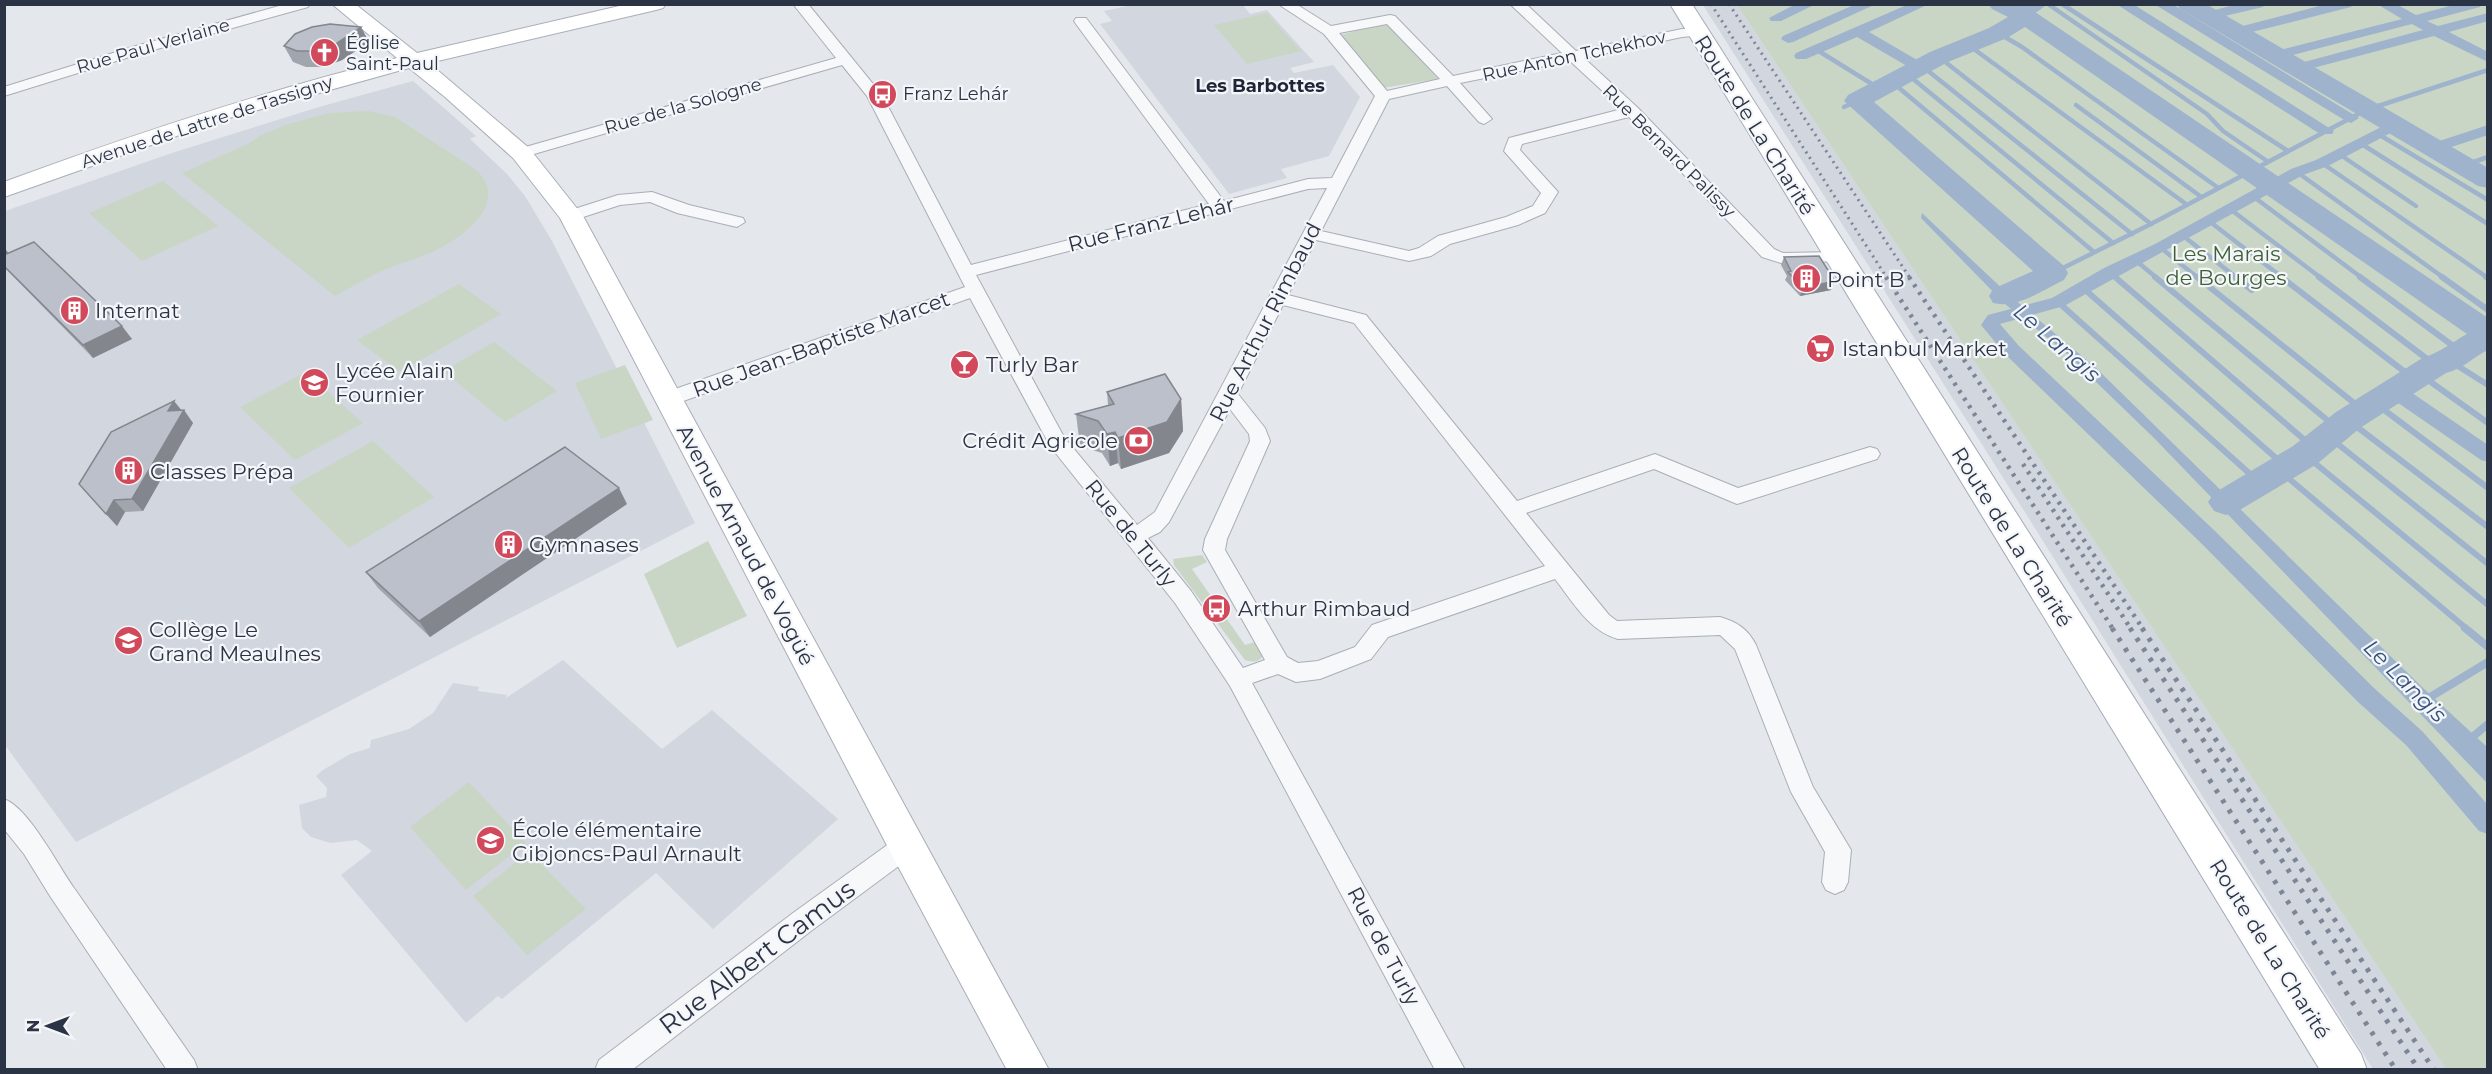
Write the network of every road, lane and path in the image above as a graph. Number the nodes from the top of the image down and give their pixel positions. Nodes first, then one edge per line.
1 (303, 4) edge
2 (342, 4) edge
3 (656, 4) edge
4 (800, 4) edge
5 (1285, 4) edge
6 (1517, 4) edge
7 (1681, 4) edge
8 (1081, 21) dead end
9 (1329, 31) junction
10 (1698, 32) junction
11 (1571, 56) junction
12 (844, 60) junction
13 (412, 61) junction
14 (1450, 81) junction
15 (4, 92) edge
16 (1383, 96) junction
17 (1633, 111) junction
18 (1484, 119) dead end
19 (521, 153) junction
20 (1336, 183) junction
21 (4, 190) edge
22 (1219, 206) junction
23 (571, 216) junction
24 (737, 222) dead end
25 (1311, 234) junction
26 (1837, 257) junction
27 (970, 281) junction
28 (1278, 297) junction
29 (1226, 398) junction
30 (668, 399) junction
31 (1870, 454) dead end
32 (1512, 510) junction
33 (1134, 536) junction
34 (1559, 569) junction
35 (1279, 664) junction
36 (1238, 679) junction
37 (4, 810) edge
38 (906, 846) junction
39 (1834, 882) dead end
40 (184, 1070) edge
41 (609, 1070) edge
42 (1029, 1070) edge
43 (1451, 1070) edge
44 (2345, 1070) edge

1 - 15 street, Rue Paul Verlaine
2 - 13 street, Avenue Arnaud de Vogüé
3 - 13 street, Avenue de Lattre de Tassigny
4 - 12 street, Rue de Turly
5 - 9 street
6 - 11 street, Rue Bernard Palissy
7 - 10 main road, Route de La Charité
8 - 22 street
9 - 14 street
9 - 16 street
10 - 11 street, Rue Anton Tchekhov
10 - 26 main road, Route de La Charité
11 - 14 street, Rue Anton Tchekhov
11 - 17 street, Rue Bernard Palissy
12 - 19 street, Rue de la Sologne
12 - 27 street, Rue de Turly
13 - 19 street, Avenue Arnaud de Vogüé
13 - 21 street, Avenue de Lattre de Tassigny
14 - 16 street, Rue Anton Tchekhov
14 - 18 street
16 - 20 street, Rue Arthur Rimbaud
17 - 25 street
17 - 26 street, Rue Bernard Palissy
19 - 23 street, Avenue Arnaud de Vogüé
20 - 22 street, Rue Franz Lehár
20 - 25 street, Rue Arthur Rimbaud
22 - 27 street, Rue Franz Lehár
23 - 24 street
23 - 30 street, Avenue Arnaud de Vogüé
25 - 28 street, Rue Arthur Rimbaud
26 - 44 main road, Route de La Charité
27 - 30 street, Rue Jean-Baptiste Marcet
27 - 33 street, Rue de Turly
28 - 29 street, Rue Arthur Rimbaud
28 - 32 street
29 - 33 street, Rue Arthur Rimbaud
29 - 35 street
30 - 38 street, Avenue Arnaud de Vogüé
31 - 32 street
32 - 34 street
33 - 36 street, Rue de Turly
34 - 35 street
34 - 39 street
35 - 36 street
36 - 43 street, Rue de Turly
37 - 40 street
38 - 41 street, Rue Albert Camus
38 - 42 street, Avenue Arnaud de Vogüé

